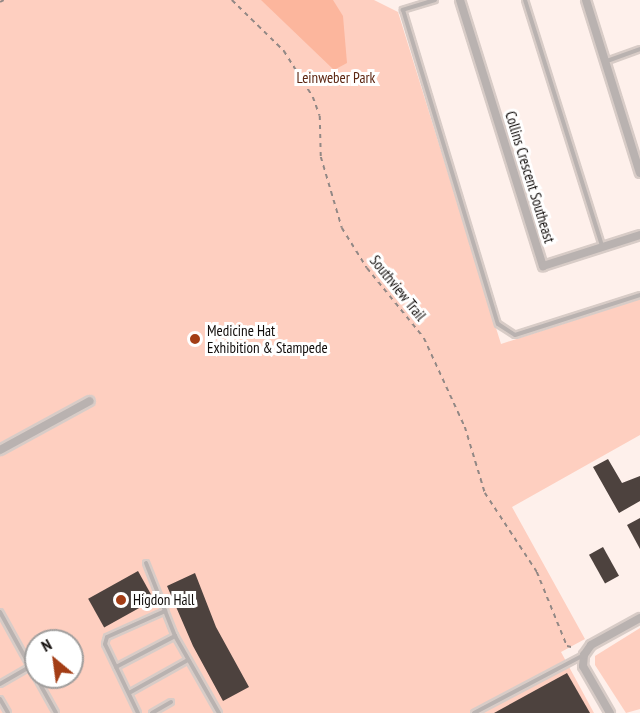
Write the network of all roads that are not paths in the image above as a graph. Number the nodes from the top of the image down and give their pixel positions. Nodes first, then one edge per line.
1 (435, 0) edge
2 (460, 0) edge
3 (525, 0) edge
4 (586, 0) edge
5 (640, 49) edge
6 (605, 61) junction
7 (640, 173) edge
8 (640, 235) edge
9 (602, 247) junction
10 (640, 296) edge
11 (90, 400) dead end
12 (0, 450) edge
13 (146, 563) dead end
14 (165, 610) junction
15 (0, 612) edge
16 (640, 618) edge
17 (175, 636) junction
18 (584, 655) junction
19 (24, 656) edge
20 (188, 660) junction
21 (116, 667) junction
22 (24, 670) edge
23 (0, 684) edge
24 (43, 689) edge
25 (129, 693) junction
26 (0, 699) edge
27 (171, 702) dead end
28 (8, 713) edge
29 (56, 713) edge
30 (138, 713) edge
31 (152, 713) edge
32 (219, 713) edge
33 (474, 713) edge
34 (610, 713) edge

1 - 10 lane
2 - 9 street, Collins Crescent Southeast
3 - 9 lane
4 - 6 street
5 - 6 lane
6 - 7 street
8 - 9 street, Collins Crescent Southeast
11 - 12 street
13 - 14 lane
14 - 17 lane
14 - 21 lane
15 - 19 lane
16 - 18 street
17 - 20 lane
17 - 21 lane
18 - 33 lane
18 - 34 street
20 - 25 lane
20 - 32 lane
21 - 25 lane
22 - 23 lane
24 - 29 lane
25 - 30 lane
26 - 28 lane
27 - 31 lane

